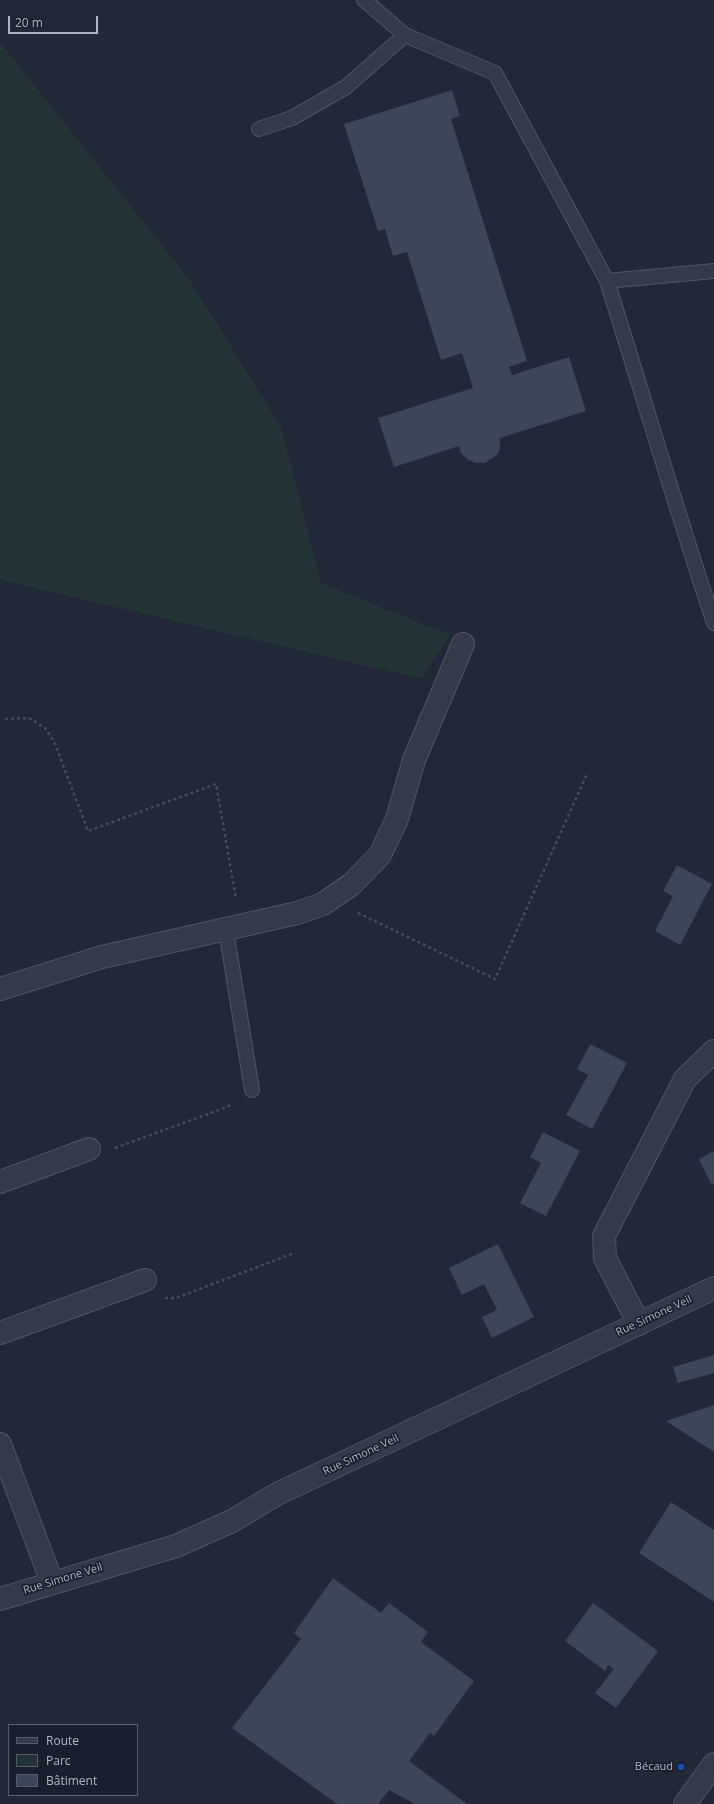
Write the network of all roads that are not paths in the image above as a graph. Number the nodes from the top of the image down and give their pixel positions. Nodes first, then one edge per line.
1 (364, 0) edge
2 (405, 35) junction
3 (258, 129) dead end
4 (714, 271) edge
5 (607, 281) junction
6 (714, 623) edge
7 (463, 644) dead end
8 (233, 928) junction
9 (0, 989) edge
10 (714, 1051) edge
11 (252, 1090) road end
12 (89, 1149) road end
13 (0, 1182) edge
14 (145, 1280) road end
15 (714, 1288) edge
16 (639, 1324) junction
17 (0, 1333) edge
18 (0, 1444) edge
19 (52, 1582) junction
20 (0, 1599) edge
21 (714, 1764) edge
22 (685, 1804) edge

1 - 2 lane
2 - 3 lane
2 - 5 lane
4 - 5 lane
5 - 6 lane
7 - 8 street
8 - 9 street
8 - 11 lane
10 - 16 street
12 - 13 street
14 - 17 street
15 - 16 street, Rue Simone Veil
16 - 19 street, Rue Simone Veil
18 - 19 street
19 - 20 street, Rue Simone Veil
21 - 22 street

